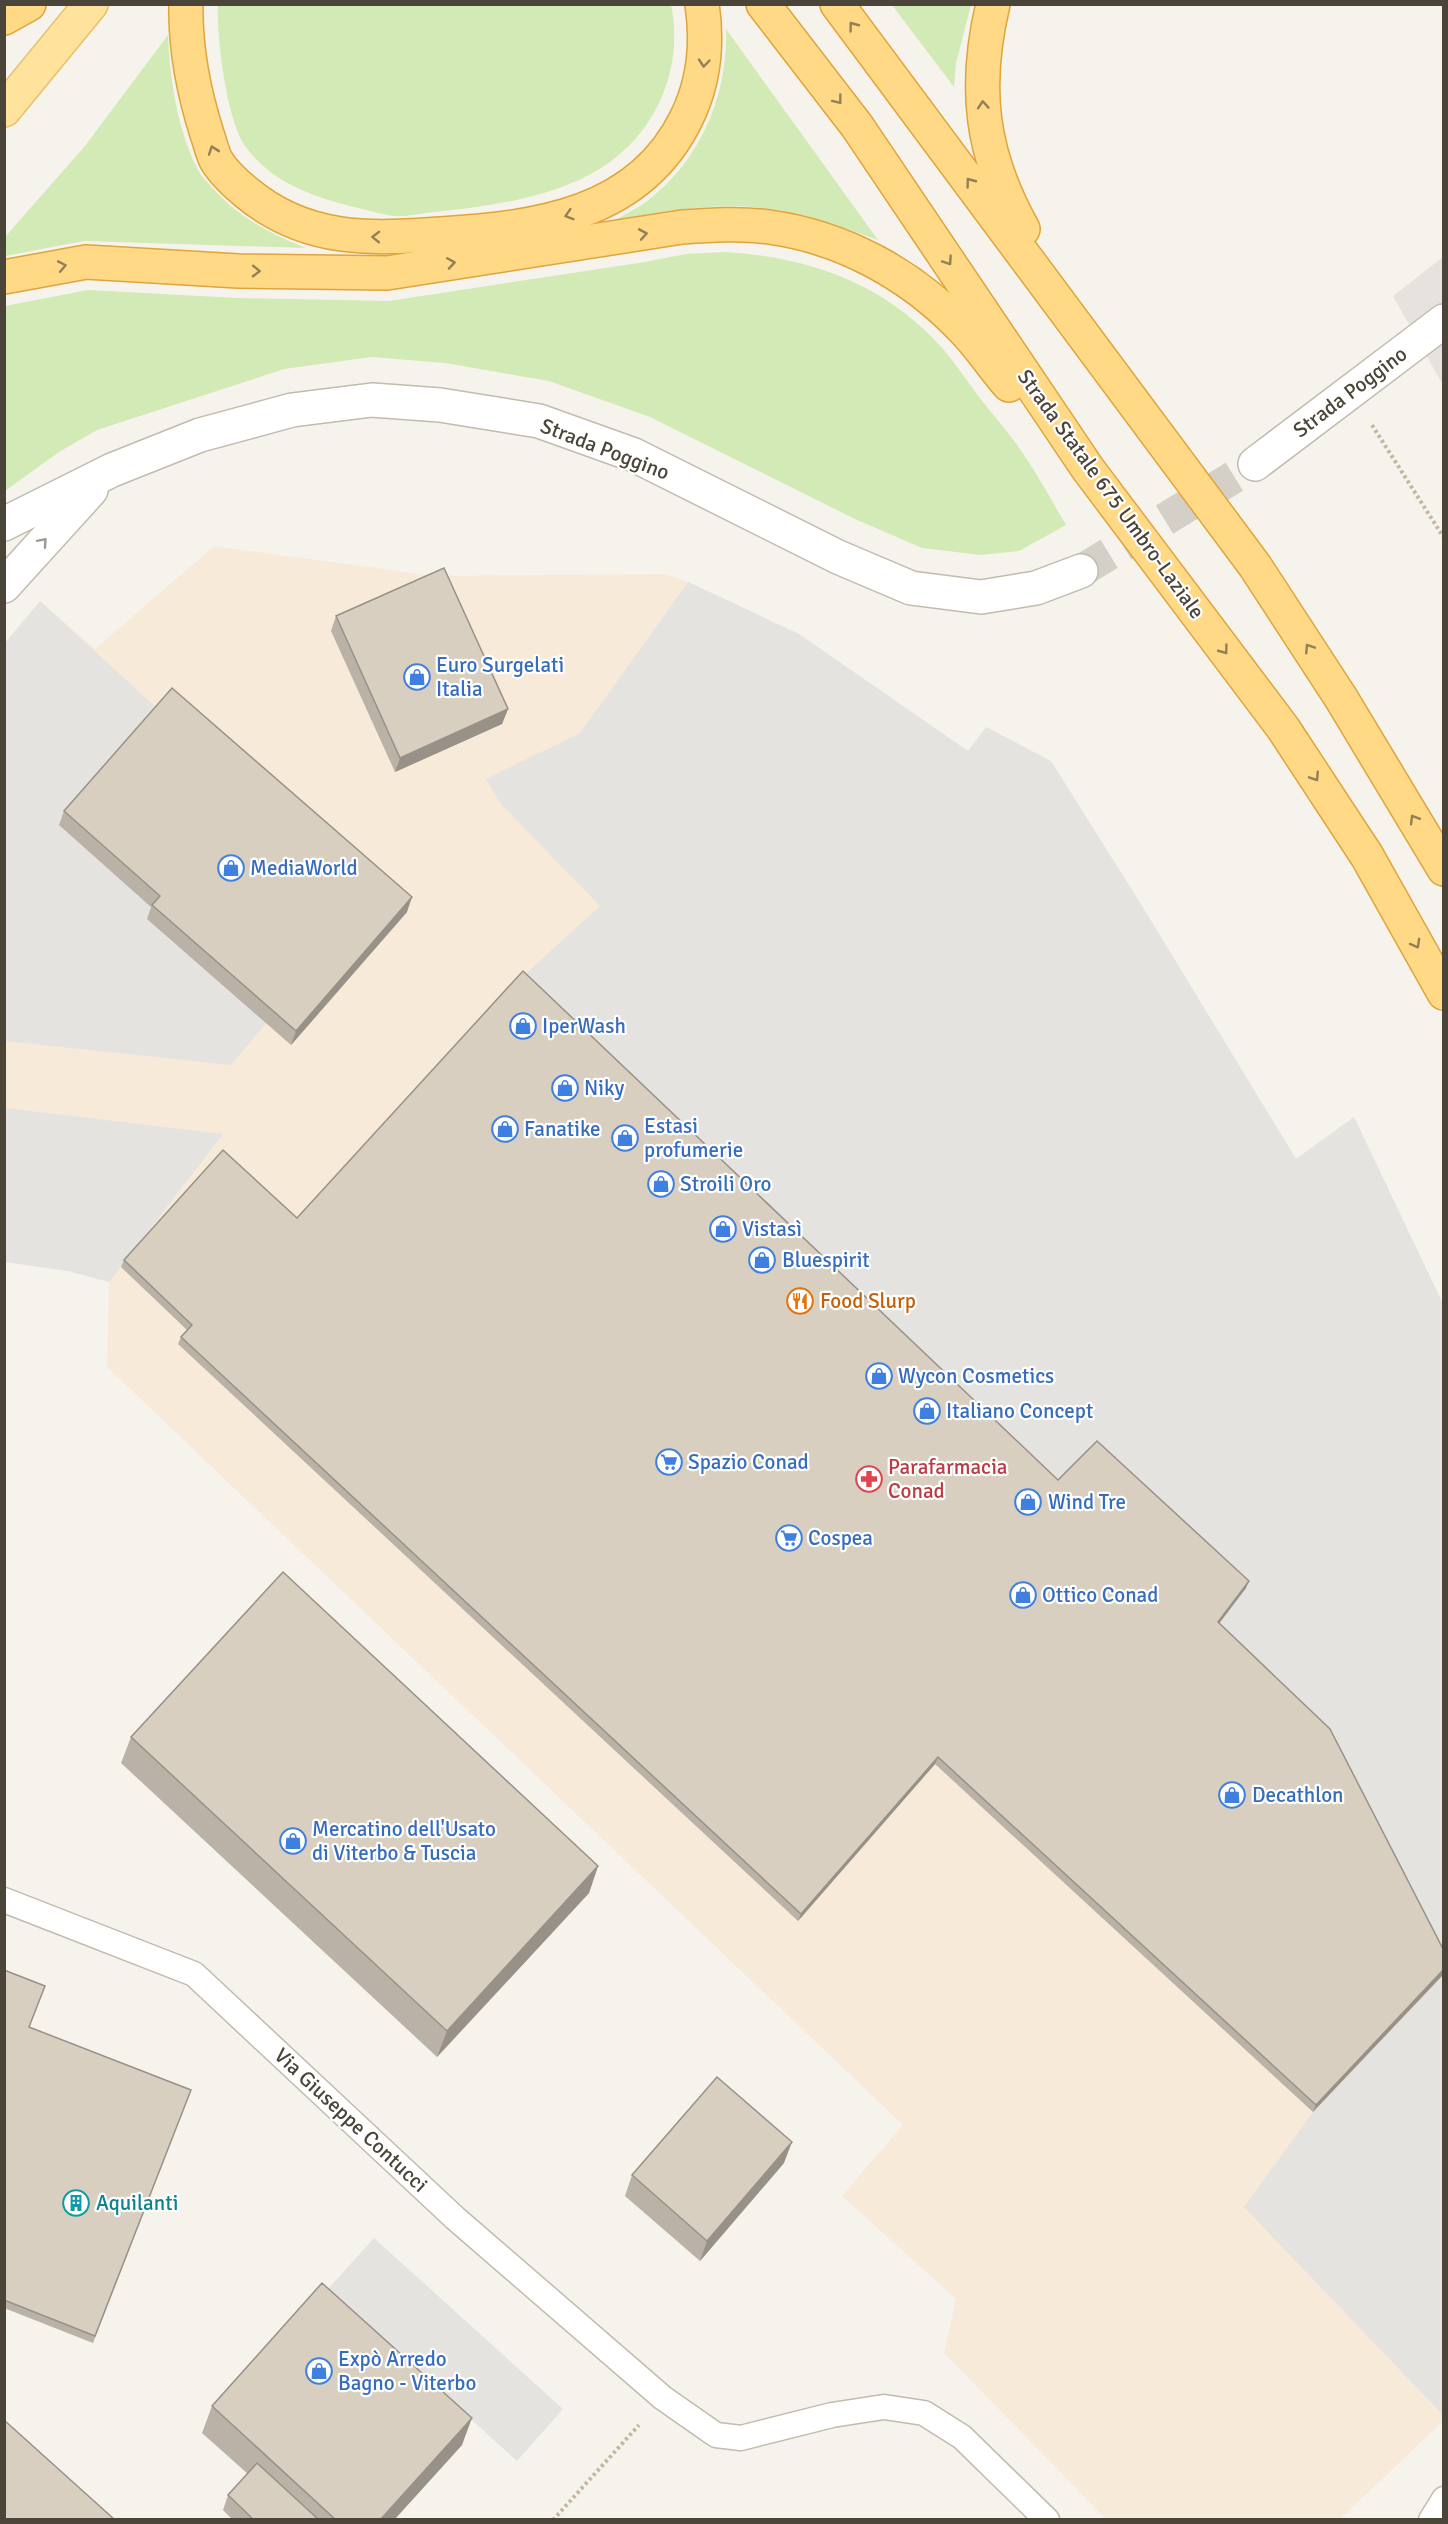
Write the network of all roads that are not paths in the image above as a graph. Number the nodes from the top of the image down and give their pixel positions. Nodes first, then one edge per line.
1 (29, 4) edge
2 (91, 4) edge
3 (186, 4) edge
4 (702, 4) edge
5 (763, 4) edge
6 (837, 4) edge
7 (993, 4) edge
8 (4, 18) edge
9 (4, 110) edge
10 (4, 277) edge
11 (1443, 321) edge
12 (1256, 464) tunnel mouth
13 (1088, 469) junction
14 (112, 470) junction
15 (4, 524) edge
16 (1255, 566) junction
17 (1081, 571) tunnel mouth
18 (4, 586) edge
19 (1443, 869) edge
20 (1443, 993) edge
21 (4, 1900) edge
22 (1443, 2499) edge
23 (1047, 2520) edge
24 (1431, 2520) edge

1 - 8 highway
2 - 9 main road
4 -> 3 highway
5 -> 13 highway, Strada Statale 675 Umbro-Laziale
16 -> 6 highway
16 -> 7 highway
10 -> 13 highway
11 - 12 street, Strada Poggino
13 -> 20 highway, Strada Statale 675 Umbro-Laziale
14 - 15 street, Strada Poggino
14 - 17 street, Strada Poggino
18 -> 14 street, Strada Poggino
19 -> 16 highway
21 - 23 lane, Via Giuseppe Contucci
22 - 24 lane

